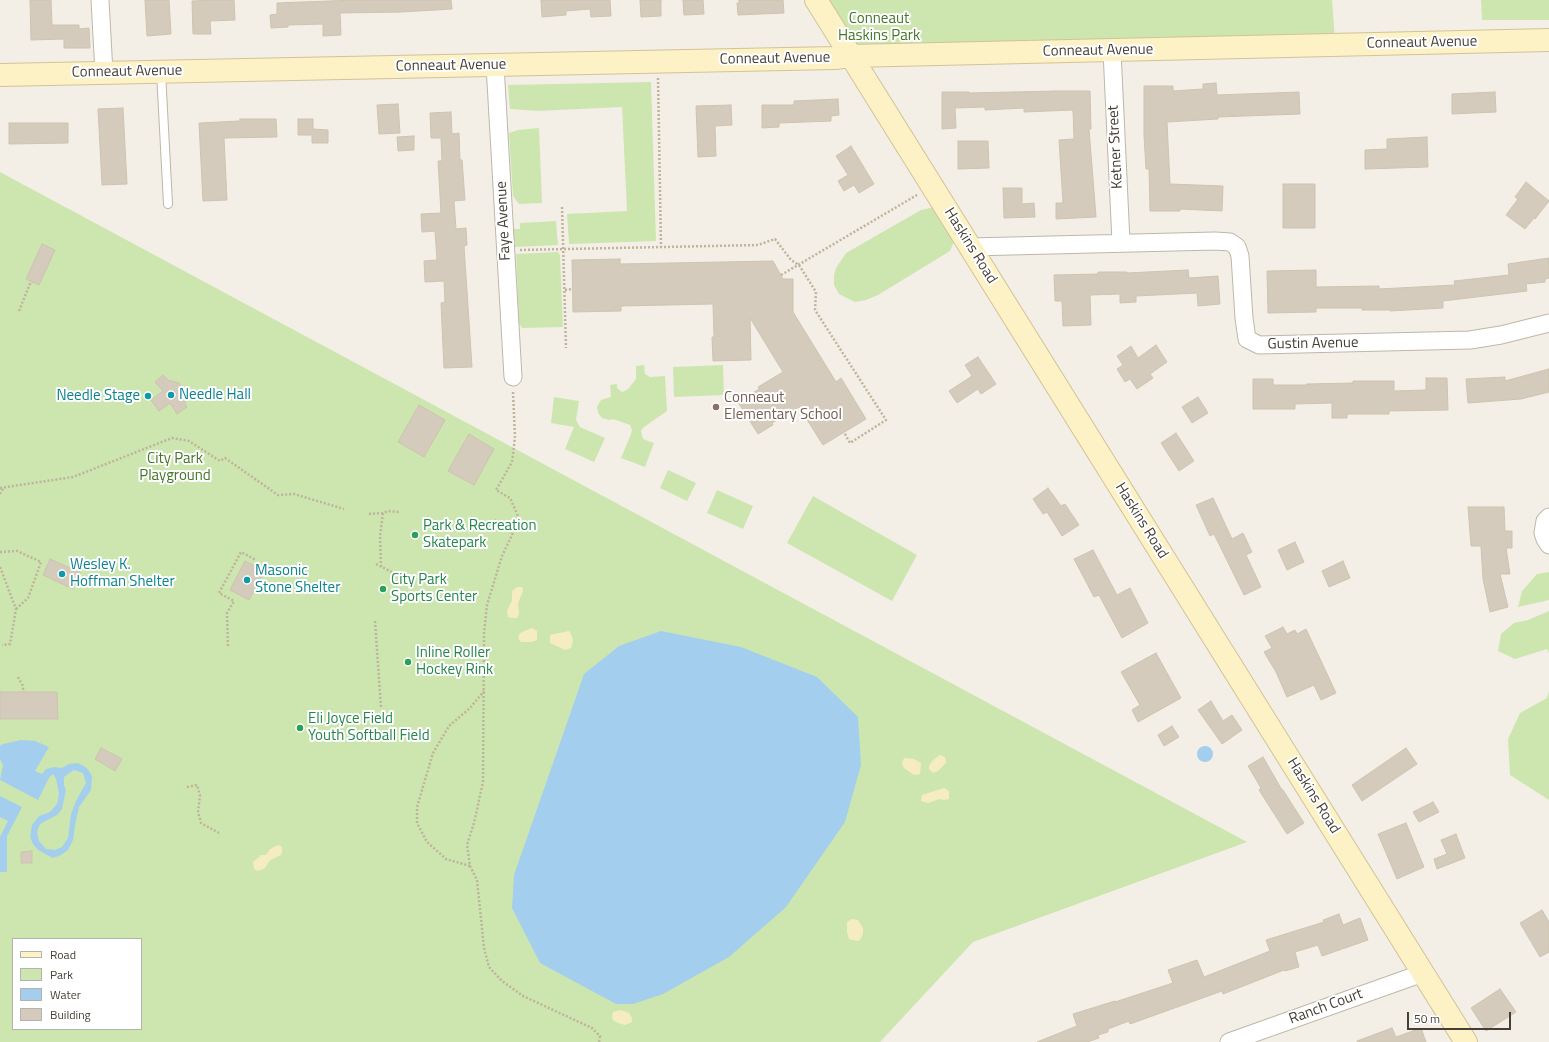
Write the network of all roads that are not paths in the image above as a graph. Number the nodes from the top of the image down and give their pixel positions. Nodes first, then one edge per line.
1 (100, 0) edge
2 (816, 0) edge
3 (1549, 40) edge
4 (1112, 51) junction
5 (851, 56) junction
6 (495, 65) junction
7 (161, 71) junction
8 (104, 73) junction
9 (0, 75) edge
10 (168, 204) dead end
11 (1121, 242) junction
12 (970, 246) junction
13 (1549, 323) edge
14 (513, 378) road end
15 (1549, 517) edge
16 (1549, 545) edge
17 (1423, 972) junction
18 (1229, 1042) edge
19 (1466, 1042) edge

1 - 8 street
2 - 5 street, Haskins Road
3 - 4 street, Conneaut Avenue
4 - 5 street, Conneaut Avenue
4 - 11 street, Ketner Street
5 - 6 street, Conneaut Avenue
5 - 12 street, Haskins Road
6 - 7 street, Conneaut Avenue
6 - 14 street, Faye Avenue
7 - 8 street, Conneaut Avenue
7 - 10 lane
8 - 9 street, Conneaut Avenue
11 - 12 street, Gustin Avenue
11 - 13 street, Gustin Avenue
12 - 17 street, Haskins Road
15 - 16 street
17 - 18 street, Ranch Court
17 - 19 street, Haskins Road

